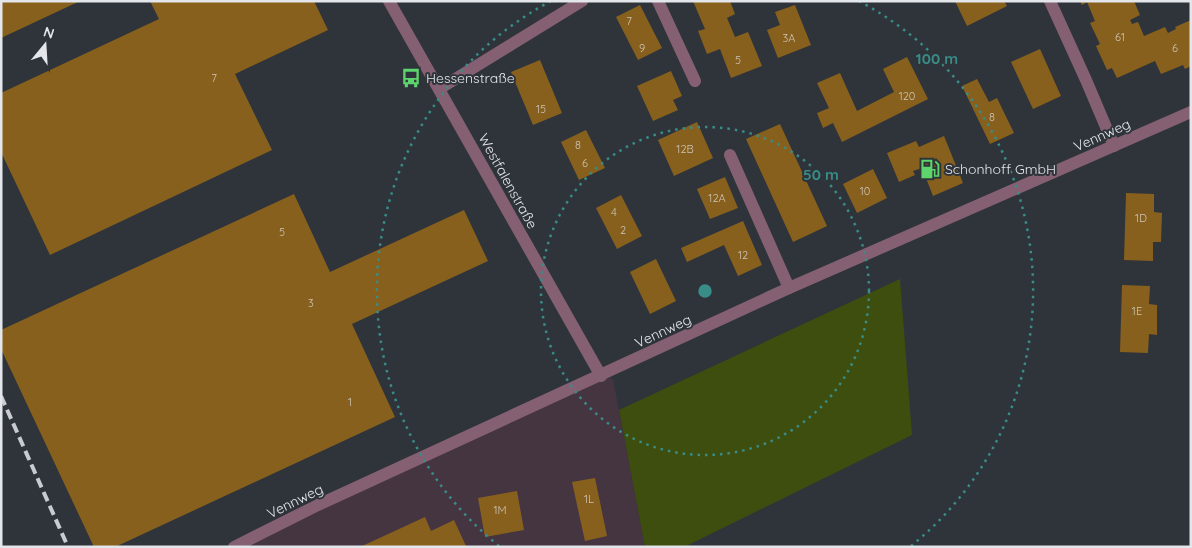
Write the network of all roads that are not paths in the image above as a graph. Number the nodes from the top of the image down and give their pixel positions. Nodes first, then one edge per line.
1 (389, 1) edge
2 (582, 1) edge
3 (658, 1) edge
4 (1050, 1) edge
5 (695, 81) dead end
6 (439, 89) junction
7 (1191, 112) edge
8 (1114, 146) junction
9 (730, 155) dead end
10 (789, 288) junction
11 (601, 376) junction
12 (259, 542) edge
13 (234, 547) edge

1 - 6 street, Westfalenstraße
2 - 6 street
3 - 5 street
4 - 8 street
6 - 11 street, Westfalenstraße
7 - 8 street, Vennweg
8 - 10 street, Vennweg
9 - 10 street
10 - 11 street, Vennweg
11 - 12 street, Vennweg
12 - 13 street, Vennweg

